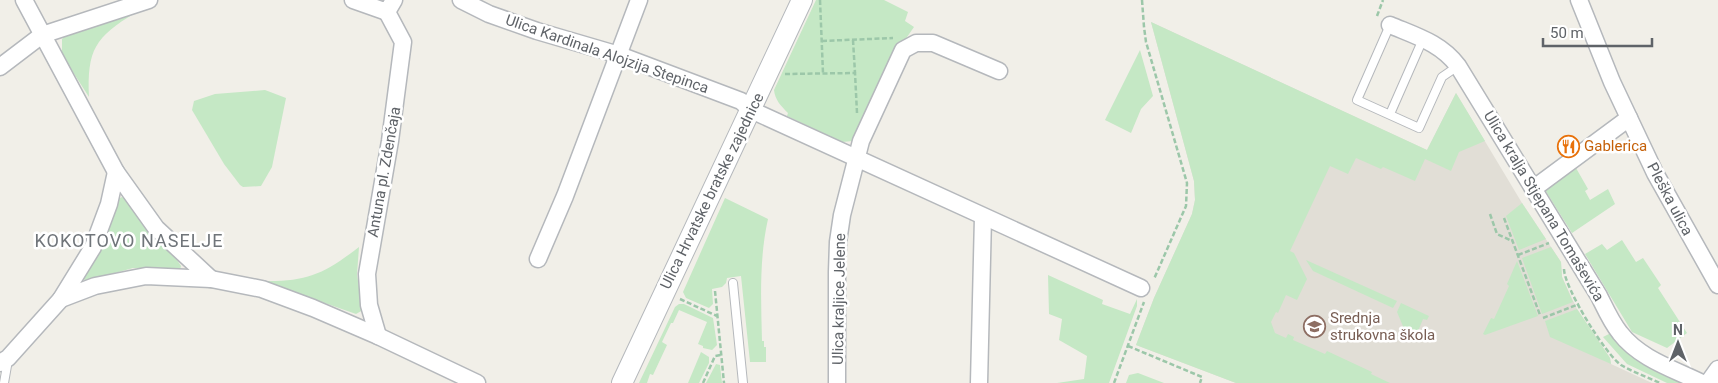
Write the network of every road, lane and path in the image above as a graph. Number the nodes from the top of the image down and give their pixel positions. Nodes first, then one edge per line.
1 (24, 0) edge
2 (149, 0) edge
3 (353, 0) edge
4 (461, 0) edge
5 (640, 0) edge
6 (802, 0) edge
7 (820, 0) edge
8 (1142, 0) edge
9 (1579, 0) edge
10 (391, 6) edge
11 (1390, 25) joint
12 (42, 35) junction
13 (1423, 39) junction
14 (853, 40) junction
15 (822, 41) junction
16 (916, 43) junction
17 (619, 55) junction
18 (1458, 66) junction
19 (0, 67) edge
20 (999, 71) dead end
21 (854, 72) junction
22 (823, 73) junction
23 (778, 74) dead end
24 (751, 110) junction
25 (1390, 114) junction
26 (1629, 118) junction
27 (861, 141) junction
28 (857, 157) junction
29 (116, 172) junction
30 (1533, 189) junction
31 (1490, 214) dead end
32 (983, 217) junction
33 (1504, 218) dead end
34 (1512, 241) junction
35 (1552, 242) dead end
36 (1518, 255) junction
37 (538, 259) dead end
38 (211, 279) junction
39 (733, 283) dead end
40 (1718, 285) edge
41 (1146, 290) junction
42 (715, 291) dead end
43 (676, 297) dead end
44 (61, 299) junction
45 (1579, 304) dead end
46 (1540, 315) dead end
47 (717, 316) junction
48 (1543, 318) dead end
49 (378, 336) junction
50 (1128, 346) junction
51 (721, 356) junction
52 (4, 360) edge
53 (1718, 369) edge
54 (4, 383) edge
55 (477, 383) edge
56 (622, 383) edge
57 (702, 383) edge
58 (724, 383) edge
59 (743, 383) edge
60 (837, 383) edge
61 (979, 383) edge
62 (1114, 383) edge
63 (1200, 383) edge
64 (1702, 383) edge
65 (1708, 383) edge

1 - 12 street
2 - 12 street
3 - 10 street
4 - 17 street, Ulica Kardinala Alojzija Stepinca
5 - 17 street
6 - 24 street, Ulica Hrvatske bratske zajednice
7 - 15 path
8 - 41 path
9 - 26 street, Pleška ulica
10 - 49 street, Antuna pl. Zdenčaja
11 - 13 street, Ulica kralja Stjepana Tomaševića
11 - 25 lane
12 - 19 street
12 - 29 street
13 - 18 street, Ulica kralja Stjepana Tomaševića
13 - 25 lane
14 - 15 path
14 - 16 path
14 - 21 path
15 - 22 path
16 - 20 street
16 - 27 street, Ulica kraljice Jelene
17 - 24 street, Ulica Kardinala Alojzija Stepinca
17 - 37 street
18 - 25 lane
18 - 30 street, Ulica kralja Stjepana Tomaševića
21 - 22 path
21 - 27 path
22 - 23 path
24 - 28 street
24 - 56 street, Ulica Hrvatske bratske zajednice
26 - 30 street
26 - 40 street, Pleška ulica
27 - 28 street, Ulica kraljice Jelene
28 - 32 street
28 - 60 street, Ulica kraljice Jelene
29 - 38 street
29 - 44 street
30 - 64 street, Ulica kralja Stjepana Tomaševića
31 - 34 path
32 - 41 street
32 - 61 street
33 - 34 path
34 - 36 path
35 - 36 path
36 - 46 path
38 - 44 street
38 - 49 street
39 - 59 lane
41 - 50 path
42 - 47 path
43 - 47 path
44 - 52 street
45 - 48 path
47 - 51 path
49 - 55 street
50 - 62 path
50 - 63 path
51 - 57 path
51 - 58 path
52 - 54 lane
53 - 65 street

